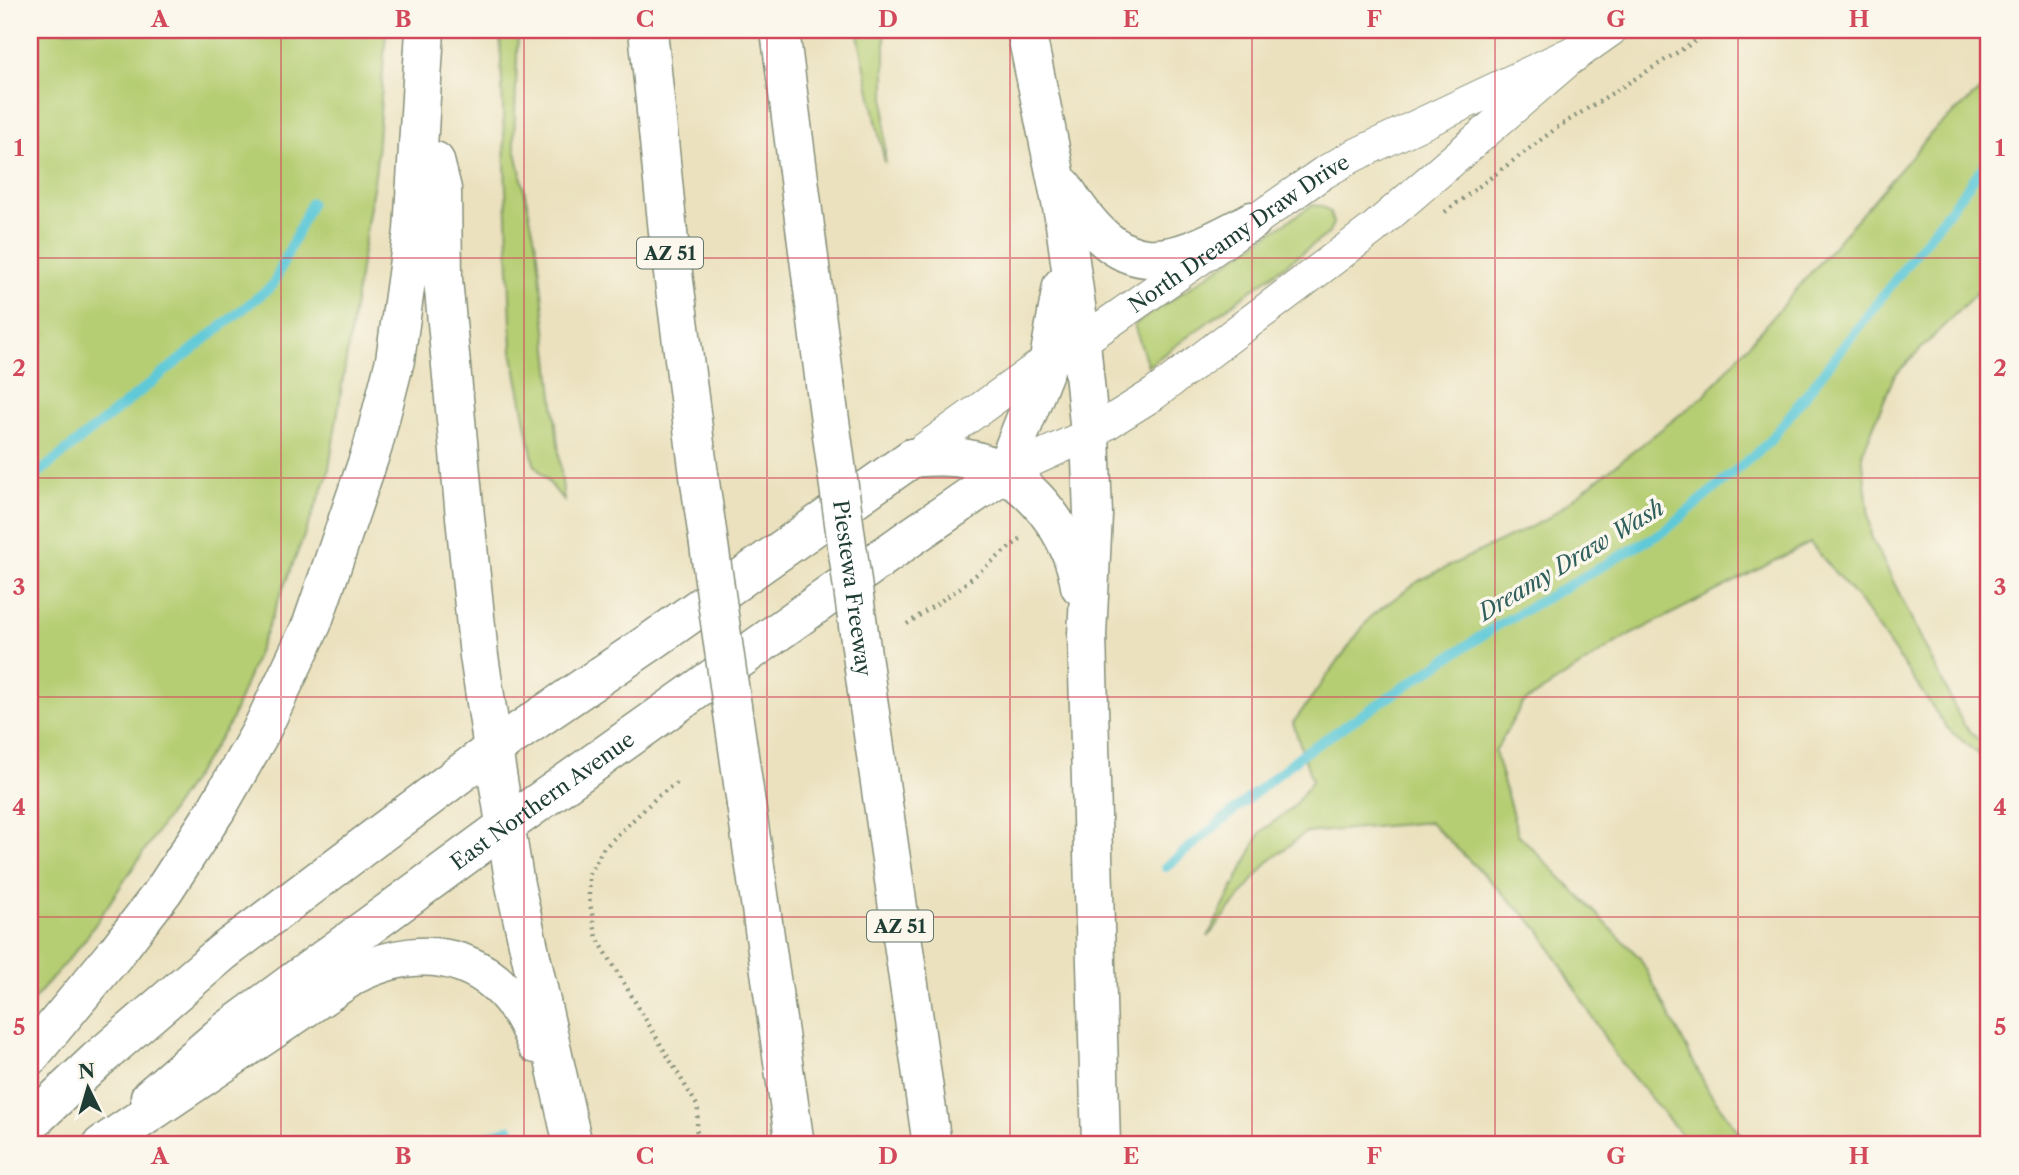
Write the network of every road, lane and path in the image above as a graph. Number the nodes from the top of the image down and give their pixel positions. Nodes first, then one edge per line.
1 (425, 30) edge
2 (648, 30) edge
3 (779, 30) edge
4 (1026, 30) edge
5 (1599, 38) edge
6 (422, 107) junction
7 (1056, 175) junction
8 (1252, 221) junction
9 (1065, 351) junction
10 (1090, 434) junction
11 (912, 458) junction
12 (1004, 473) junction
13 (1029, 531) dead end
14 (907, 624) dead end
15 (1087, 654) junction
16 (492, 749) junction
17 (677, 783) dead end
18 (504, 827) junction
19 (30, 1056) edge
20 (30, 1122) edge
21 (95, 1145) edge
22 (102, 1145) edge
23 (573, 1145) edge
24 (696, 1145) edge
25 (795, 1145) edge
26 (932, 1145) edge
27 (1101, 1145) edge

1 - 6 main road
2 - 25 main road, AZ 51, bridge
3 - 26 main road, Piestewa Freeway / AZ 51, bridge
4 - 7 main road
5 - 8 street, North Dreamy Draw Drive
5 - 10 street, North Dreamy Draw Drive
6 - 16 main road
6 - 19 main road
7 - 8 main road
7 - 9 main road
8 - 9 street, North Dreamy Draw Drive
9 - 10 main road
9 - 11 street, North Dreamy Draw Drive
9 - 12 main road
10 - 12 street, North Dreamy Draw Drive
10 - 15 main road
11 - 12 main road
11 - 16 main road
12 - 15 main road
12 - 18 main road, East Northern Avenue
13 - 14 path
15 - 27 main road
16 - 18 main road
16 - 20 main road
17 - 24 path
18 - 21 main road, East Northern Avenue
18 - 23 main road
22 - 23 main road

